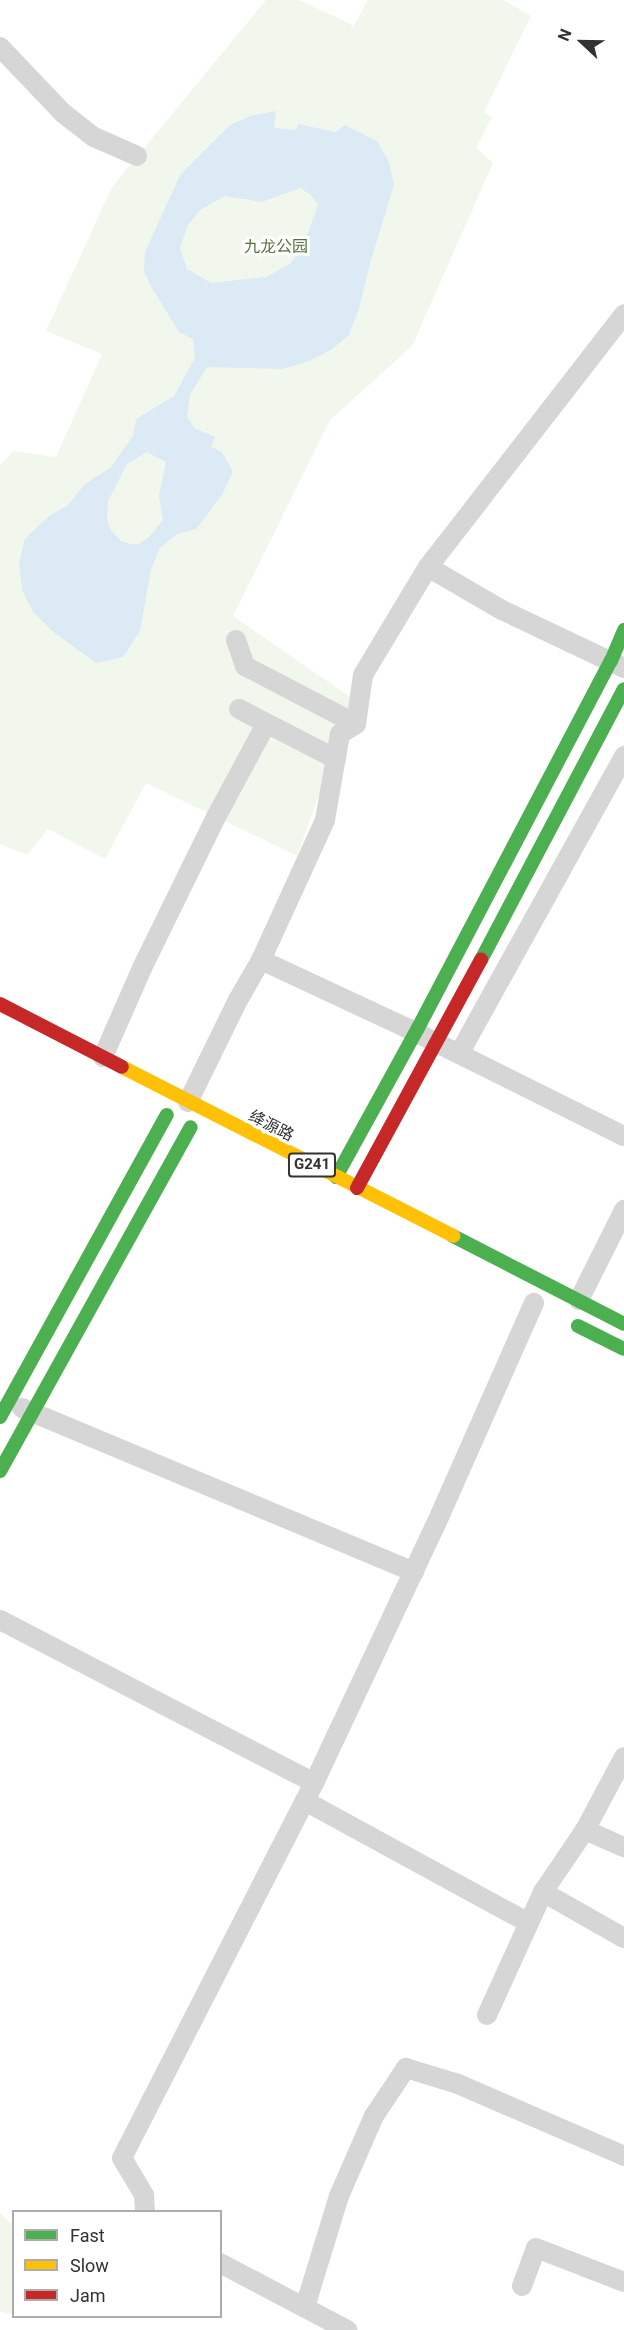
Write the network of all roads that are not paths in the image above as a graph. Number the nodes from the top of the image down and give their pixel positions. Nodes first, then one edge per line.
1 (0, 47) edge
2 (137, 156) dead end
3 (624, 314) edge
4 (428, 567) junction
5 (624, 630) edge
6 (236, 639) dead end
7 (618, 665) edge
8 (624, 689) edge
9 (239, 709) dead end
10 (266, 724) junction
11 (356, 724) junction
12 (624, 756) edge
13 (336, 759) junction
14 (261, 960) junction
15 (0, 1004) edge
16 (416, 1032) junction
17 (437, 1043) junction
18 (459, 1054) junction
19 (103, 1057) junction
20 (188, 1102) junction
21 (624, 1136) edge
22 (336, 1177) junction
23 (357, 1188) junction
24 (624, 1210) edge
25 (579, 1300) junction
26 (534, 1303) dead end
27 (564, 1318) dead end
28 (624, 1324) edge
29 (624, 1349) edge
30 (4, 1410) edge
31 (32, 1413) junction
32 (0, 1471) edge
33 (414, 1572) junction
34 (0, 1620) edge
35 (624, 1757) edge
36 (314, 1783) junction
37 (305, 1802) junction
38 (585, 1830) junction
39 (624, 1847) edge
40 (543, 1892) junction
41 (529, 1923) junction
42 (624, 1938) edge
43 (487, 2015) dead end
44 (624, 2156) edge
45 (145, 2210) edge
46 (222, 2264) edge
47 (624, 2282) edge
48 (522, 2286) dead end
49 (305, 2307) junction
50 (347, 2330) edge

1 - 2 street
3 - 4 street
4 - 7 street
4 - 11 street
5 - 7 main road
6 - 11 street
7 - 16 main road
8 - 17 main road
9 - 10 street
10 - 13 street
10 - 19 street
11 - 13 street
12 - 18 street
13 - 14 street
14 - 16 street
14 - 20 street
15 - 19 main road, 绛源路 / G241
16 - 17 street
16 - 22 main road
17 - 18 street
17 - 23 main road
18 - 21 street
19 - 20 main road, 绛源路 / G241
20 - 22 main road, 绛源路 / G241
22 - 23 main road, 绛源路 / G241
23 - 25 main road, 绛源路 / G241
24 - 25 street
25 - 28 main road, 绛源路 / G241
26 - 33 street
27 - 29 main road
30 - 31 street
30 - 31 main road
31 - 32 main road
31 - 33 street
33 - 36 street
34 - 36 street
35 - 38 street
36 - 37 street
37 - 41 street
37 - 45 street
38 - 39 street
38 - 40 street
40 - 41 street
40 - 42 street
41 - 43 street
44 - 49 street
46 - 49 street
47 - 48 street
49 - 50 street

